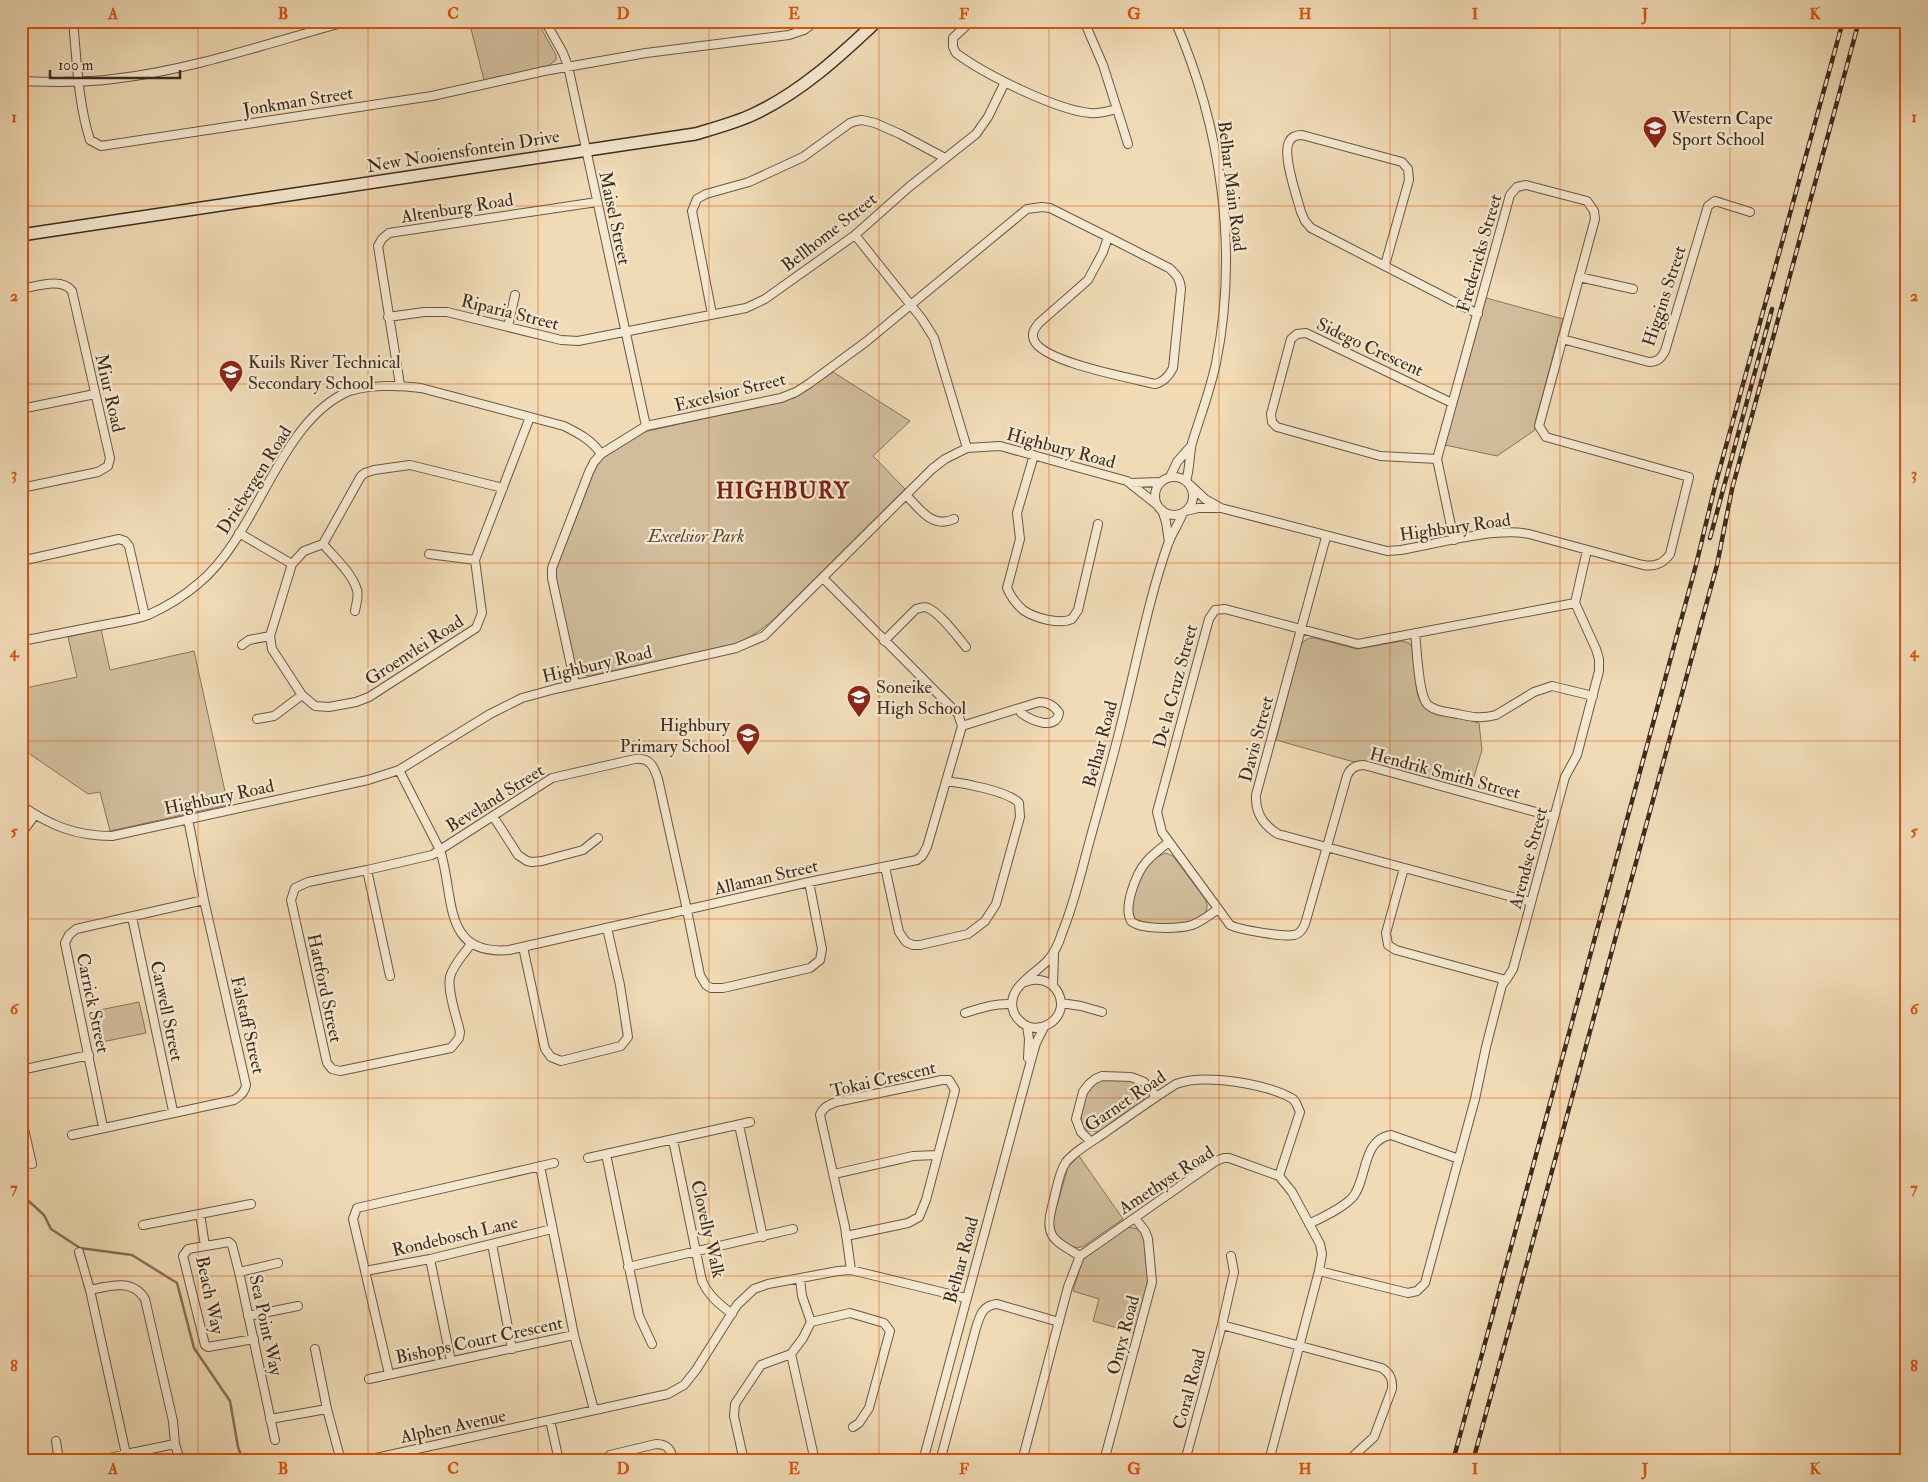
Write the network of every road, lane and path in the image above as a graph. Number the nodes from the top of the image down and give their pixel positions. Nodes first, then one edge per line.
1 (73, 21) edge
2 (349, 21) edge
3 (545, 21) edge
4 (816, 21) edge
5 (878, 21) edge
6 (971, 21) edge
7 (1084, 21) edge
8 (1175, 21) edge
9 (568, 66) junction
10 (21, 81) edge
11 (79, 82) junction
12 (1005, 82) junction
13 (1117, 109) junction
14 (1128, 144) dead end
15 (585, 151) junction
16 (945, 158) junction
17 (596, 202) junction
18 (1750, 212) dead end
19 (21, 235) edge
20 (855, 235) junction
21 (1108, 237) junction
22 (1385, 265) junction
23 (1579, 277) junction
24 (21, 288) edge
25 (1634, 289) dead end
26 (515, 295) dead end
27 (911, 305) junction
28 (712, 314) junction
29 (1478, 314) junction
30 (388, 317) junction
31 (508, 327) junction
32 (625, 332) junction
33 (1562, 339) junction
34 (400, 385) junction
35 (95, 394) junction
36 (1452, 403) junction
37 (21, 409) edge
38 (530, 417) junction
39 (646, 426) junction
40 (1192, 446) junction
41 (967, 448) junction
42 (601, 454) junction
43 (1034, 455) junction
44 (1437, 459) junction
45 (1170, 477) junction
46 (1160, 482) junction
47 (1130, 483) junction
48 (1188, 483) junction
49 (21, 488) edge
50 (503, 488) junction
51 (906, 495) junction
52 (1159, 507) junction
53 (1221, 508) junction
54 (1184, 512) junction
55 (954, 519) dead end
56 (1098, 524) dead end
57 (239, 533) junction
58 (1326, 536) junction
59 (1454, 540) junction
60 (1169, 542) junction
61 (323, 544) junction
62 (1587, 550) junction
63 (429, 554) dead end
64 (475, 560) junction
65 (21, 561) edge
66 (292, 564) junction
67 (823, 578) junction
68 (1575, 603) junction
69 (355, 611) dead end
70 (145, 616) junction
71 (1301, 630) junction
72 (1415, 633) junction
73 (270, 636) junction
74 (21, 641) edge
75 (884, 641) junction
76 (242, 645) dead end
77 (966, 647) dead end
78 (575, 684) junction
79 (302, 695) junction
80 (1593, 696) junction
81 (1020, 708) junction
82 (257, 719) dead end
83 (962, 726) junction
84 (398, 770) junction
85 (946, 781) junction
86 (21, 805) edge
87 (35, 815) junction
88 (493, 816) junction
89 (1554, 817) junction
90 (188, 819) junction
91 (21, 834) edge
92 (598, 838) dead end
93 (1169, 842) junction
94 (1327, 847) junction
95 (440, 850) junction
96 (885, 867) junction
97 (1404, 868) junction
98 (367, 870) junction
99 (809, 882) junction
100 (204, 900) junction
101 (1531, 902) junction
102 (1218, 909) junction
103 (687, 910) junction
104 (132, 917) junction
105 (607, 928) junction
106 (471, 944) junction
107 (524, 947) junction
108 (1054, 952) junction
109 (390, 976) dead end
110 (1506, 980) junction
111 (1025, 982) junction
112 (1053, 985) junction
113 (1012, 1004) junction
114 (1061, 1004) junction
115 (1102, 1012) dead end
116 (965, 1013) dead end
117 (1027, 1026) junction
118 (1044, 1027) junction
119 (89, 1055) junction
120 (1029, 1068) junction
121 (21, 1070) edge
122 (1156, 1096) junction
123 (173, 1112) junction
124 (21, 1116) edge
125 (750, 1122) dead end
126 (739, 1125) junction
127 (104, 1127) junction
128 (72, 1135) dead end
129 (673, 1140) junction
130 (1091, 1142) junction
131 (606, 1154) junction
132 (937, 1155) junction
133 (588, 1158) dead end
134 (1459, 1159) junction
135 (554, 1163) dead end
136 (32, 1164) dead end
137 (540, 1166) junction
138 (834, 1174) junction
139 (1279, 1176) junction
140 (251, 1204) dead end
141 (200, 1214) junction
142 (1135, 1218) junction
143 (1309, 1224) junction
144 (143, 1225) dead end
145 (552, 1228) junction
146 (793, 1229) dead end
147 (762, 1236) junction
148 (846, 1236) junction
149 (492, 1244) junction
150 (205, 1246) junction
151 (696, 1251) junction
152 (79, 1252) dead end
153 (1080, 1256) junction
154 (1231, 1256) dead end
155 (430, 1258) junction
156 (278, 1263) dead end
157 (628, 1267) junction
158 (852, 1270) junction
159 (365, 1271) junction
160 (1320, 1271) junction
161 (239, 1272) junction
162 (800, 1278) junction
163 (90, 1290) junction
164 (966, 1298) junction
165 (298, 1306) dead end
166 (732, 1314) junction
167 (248, 1316) junction
168 (811, 1322) junction
169 (1059, 1322) junction
170 (1222, 1325) junction
171 (574, 1335) junction
172 (254, 1339) junction
173 (652, 1344) dead end
174 (1300, 1346) junction
175 (315, 1349) dead end
176 (512, 1349) junction
177 (791, 1354) junction
178 (451, 1361) junction
179 (389, 1374) junction
180 (369, 1379) dead end
181 (327, 1408) junction
182 (594, 1410) junction
183 (270, 1419) junction
184 (550, 1420) junction
185 (853, 1427) dead end
186 (275, 1440) dead end
187 (56, 1442) dead end
188 (175, 1444) junction
189 (126, 1454) junction
190 (106, 1459) dead end
191 (59, 1461) edge
192 (180, 1461) edge
193 (341, 1461) edge
194 (362, 1461) edge
195 (559, 1461) edge
196 (605, 1461) edge
197 (674, 1461) edge
198 (744, 1461) edge
199 (815, 1461) edge
200 (923, 1461) edge
201 (940, 1461) edge
202 (1022, 1461) edge
203 (1104, 1461) edge
204 (1186, 1461) edge
205 (1269, 1461) edge
206 (1348, 1461) edge

1 - 11 street
2 - 11 street
3 - 9 street, Maisel Street
4 - 9 street
5 - 15 street, New Nooiensfontein Drive
6 - 12 street
7 - 13 street
8 - 40 street, Belhar Main Road
9 - 11 street, Jonkman Street
9 - 15 street, Maisel Street
10 - 11 street
12 - 13 street
12 - 16 street, Bellhome Street
13 - 14 street
15 - 17 street, Maisel Street
15 - 19 street, New Nooiensfontein Drive
16 - 20 street, Bellhome Street
16 - 28 street
17 - 30 street, Altenburg Road
17 - 32 street, Maisel Street
18 - 33 street, Higgins Street
20 - 27 street
20 - 28 street, Bellhome Street
21 - 21 street, Excelsior Street
21 - 27 street, Excelsior Street
22 - 22 street
22 - 29 street
23 - 25 street
23 - 29 street, Fredericks Street
23 - 33 street, Fredericks Street
24 - 35 street, Miur Road
26 - 31 street
27 - 39 street, Excelsior Street
27 - 41 street
28 - 32 street, Bellhome Street
29 - 36 street, Fredericks Street
30 - 31 street, Riparia Street
30 - 34 street, Altenburg Road
31 - 32 street, Riparia Street
32 - 39 street, Maisel Street
33 - 62 street, Highbury Road
34 - 38 street, Driebergen Road
34 - 57 street, Driebergen Road
35 - 37 street
35 - 49 street, Miur Road
36 - 44 street, Fredericks Street
36 - 44 street, Sidego Crescent
38 - 42 street, Driebergen Road
38 - 50 street, Groenvlei Road
39 - 42 street, Excelsior Street
40 - 45 street
40 - 48 street
41 - 43 street, Highbury Road
41 - 51 street, Highbury Road
42 - 78 street, Excelsior Street
43 - 47 street, Highbury Road
43 - 56 street
44 - 59 street, Fredericks Street
45 - 46 street
45 - 48 street
46 - 47 street, Highbury Road
46 - 52 street
47 - 52 street, Highbury Road
48 - 53 street, Highbury Road
48 - 54 street
50 - 61 street
50 - 64 street, Groenvlei Road
51 - 55 street
51 - 67 street, Highbury Road
52 - 54 street
52 - 60 street, Belhar Road
53 - 54 street, Highbury Road
53 - 58 street, Highbury Road
54 - 60 street, Belhar Road
57 - 66 street
57 - 70 street, Driebergen Road
58 - 59 street, Highbury Road
58 - 71 street, Davis Street
59 - 62 street, Highbury Road
60 - 108 street, Belhar Road
61 - 66 street
61 - 69 street
62 - 68 street
63 - 64 street
64 - 79 street, Groenvlei Road
65 - 70 street
66 - 73 street
67 - 75 street
67 - 78 street, Highbury Road
68 - 72 street, De la Cruz Street
68 - 80 street, Arendse Street
70 - 74 street, Driebergen Road
71 - 72 street, De la Cruz Street
71 - 93 street, De la Cruz Street
71 - 94 street, Davis Street
72 - 80 street
73 - 76 street
73 - 79 street, Groenvlei Road
75 - 77 street
75 - 83 street
78 - 84 street, Highbury Road
79 - 82 street
80 - 89 street, Arendse Street
81 - 81 street
81 - 83 street
83 - 85 street, Allaman Street
84 - 90 street, Highbury Road
84 - 95 street
85 - 96 street, Allaman Street
85 - 96 street
86 - 87 street, Highbury Road
87 - 90 street, Highbury Road
87 - 91 street
88 - 92 street
88 - 95 street, Beveland Street
88 - 103 street, Beveland Street
89 - 94 street, Hendrik Smith Street
89 - 101 street, Arendse Street
90 - 100 street, Falstaff Street
93 - 102 street, De la Cruz Street
93 - 102 street
94 - 97 street, Davis Street
94 - 102 street, De la Cruz Street
95 - 98 street, Hattford Street
95 - 106 street
96 - 99 street, Allaman Street
97 - 101 street, Davis Street
97 - 110 street
98 - 106 street, Hattford Street
98 - 109 street
99 - 103 street, Allaman Street
99 - 103 street
100 - 104 street, Carrick Street
100 - 123 street, Falstaff Street
101 - 110 street, Arendse Street
103 - 105 street, Allaman Street
104 - 119 street, Carrick Street
104 - 123 street, Carwell Street
105 - 107 street, Allaman Street
105 - 107 street
106 - 107 street, Allaman Street
108 - 111 street, Belhar Road
108 - 112 street, Belhar Road
110 - 134 street, Arendse Street
111 - 112 street
111 - 113 street
112 - 114 street
113 - 116 street
113 - 117 street
114 - 115 street
114 - 118 street
117 - 118 street
117 - 120 street, Belhar Road
118 - 120 street, Belhar Road
119 - 121 street
119 - 127 street, Carrick Street
120 - 164 street, Belhar Road
122 - 130 street, Garnet Road
122 - 130 street
122 - 139 street, Garnet Road
123 - 127 street, Falstaff Street
124 - 136 street
125 - 126 street
126 - 129 street
126 - 147 street
127 - 128 street, Falstaff Street
129 - 131 street
129 - 151 street, Clovelly Walk
130 - 153 street, Garnet Road
131 - 133 street
131 - 157 street
132 - 138 street
132 - 138 street, Tokai Crescent
132 - 148 street, Tokai Crescent
134 - 143 street
134 - 160 street, Arendse Street
135 - 137 street, Bishops Court Crescent
137 - 145 street, Bishops Court Crescent
137 - 159 street, Bishops Court Crescent
138 - 148 street, Tokai Crescent
139 - 142 street, Amethyst Road
139 - 143 street
140 - 141 street
141 - 144 street
141 - 150 street
142 - 153 street, Amethyst Road
142 - 203 street, Onyx Road
143 - 160 street
145 - 149 street, Rondebosch Lane
145 - 171 street, Bishops Court Crescent
146 - 147 street
147 - 151 street
148 - 158 street, Tokai Crescent
149 - 155 street, Rondebosch Lane
149 - 176 street
150 - 161 street, Sea Point Way
150 - 172 street, Beach Way
151 - 157 street
151 - 166 street, Clovelly Walk
152 - 163 street
153 - 169 street
154 - 170 street, Coral Road
155 - 159 street, Rondebosch Lane
155 - 178 street
156 - 161 street
157 - 173 street
158 - 162 street, Alphen Avenue
158 - 164 street
159 - 179 street, Bishops Court Crescent
160 - 174 street
161 - 167 street, Sea Point Way
162 - 166 street, Alphen Avenue
162 - 168 street
163 - 188 street
163 - 189 street
164 - 200 street, Belhar Road
165 - 167 street
166 - 182 street, Alphen Avenue
167 - 172 street, Sea Point Way
168 - 177 street
168 - 185 street
169 - 201 street
169 - 202 street
170 - 174 street
170 - 204 street, Coral Road
171 - 176 street, Bishops Court Crescent
171 - 182 street, Bishops Court Crescent
172 - 183 street, Sea Point Way
174 - 205 street
174 - 206 street
175 - 181 street
176 - 178 street, Bishops Court Crescent
177 - 198 street
177 - 199 street
178 - 179 street, Bishops Court Crescent
179 - 180 street, Bishops Court Crescent
181 - 183 street
181 - 193 street
182 - 184 street, Alphen Avenue
183 - 186 street, Sea Point Way
184 - 194 street, Alphen Avenue
184 - 195 street
187 - 191 street
188 - 189 street
188 - 192 street
189 - 190 street
196 - 197 street

